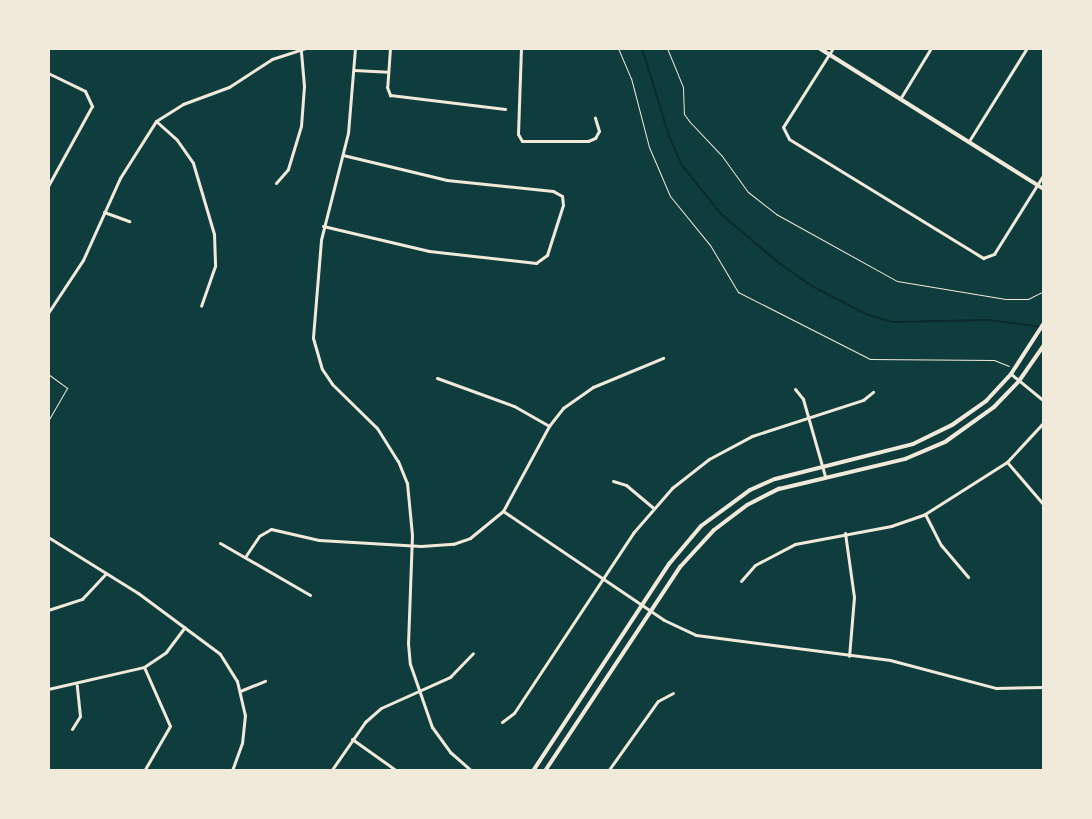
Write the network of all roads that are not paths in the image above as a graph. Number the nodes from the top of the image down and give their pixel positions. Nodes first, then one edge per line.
1 (303, 48) edge
2 (355, 48) edge
3 (390, 48) edge
4 (521, 48) edge
5 (819, 48) edge
6 (833, 48) edge
7 (931, 48) edge
8 (1027, 48) edge
9 (829, 54) junction
10 (354, 70) junction
11 (388, 72) junction
12 (48, 73) edge
13 (900, 99) junction
14 (505, 109) dead end
15 (595, 118) dead end
16 (156, 121) junction
17 (969, 141) junction
18 (343, 155) junction
19 (1044, 174) edge
20 (276, 183) dead end
21 (1037, 185) junction
22 (48, 186) edge
23 (1044, 189) edge
24 (104, 212) junction
25 (129, 221) dead end
26 (323, 226) junction
27 (201, 306) dead end
28 (48, 313) edge
29 (1044, 323) edge
30 (1044, 345) edge
31 (663, 358) dead end
32 (1013, 372) junction
33 (437, 378) dead end
34 (1019, 381) junction
35 (795, 389) dead end
36 (873, 392) dead end
37 (1044, 401) edge
38 (809, 417) junction
39 (1044, 422) edge
40 (549, 426) junction
41 (1007, 462) junction
42 (822, 464) junction
43 (825, 476) junction
44 (613, 481) dead end
45 (1044, 505) edge
46 (653, 508) junction
47 (503, 511) junction
48 (925, 514) junction
49 (845, 533) junction
50 (48, 537) edge
51 (220, 543) dead end
52 (411, 546) junction
53 (245, 557) junction
54 (106, 573) junction
55 (968, 577) dead end
56 (601, 579) junction
57 (741, 581) dead end
58 (310, 595) dead end
59 (642, 605) junction
60 (48, 610) edge
61 (651, 610) junction
62 (186, 626) junction
63 (473, 653) dead end
64 (848, 657) junction
65 (144, 667) junction
66 (265, 681) dead end
67 (77, 685) junction
68 (1044, 687) edge
69 (48, 689) edge
70 (240, 691) junction
71 (419, 691) junction
72 (673, 693) dead end
73 (502, 722) dead end
74 (72, 729) dead end
75 (352, 739) junction
76 (144, 771) edge
77 (232, 771) edge
78 (331, 771) edge
79 (397, 771) edge
80 (472, 771) edge
81 (533, 771) edge
82 (545, 771) edge
83 (608, 771) edge

1 - 16 street
1 - 20 street
2 - 10 street
3 - 11 street
4 - 15 street
5 - 9 main road
6 - 9 street
7 - 13 street
8 - 17 street
9 - 13 main road
9 - 21 street
10 - 11 street
10 - 18 street
11 - 14 street
12 - 22 street
13 - 17 main road
16 - 24 street
16 - 27 street
17 - 21 main road
18 - 26 street
18 - 26 street
19 - 21 street
21 - 23 main road
24 - 25 street
24 - 28 street
26 - 52 street
29 - 32 main road
30 - 34 main road
31 - 40 street
32 - 34 street
32 - 42 main road
33 - 40 street
34 - 37 street
34 - 43 main road
35 - 38 street
36 - 38 street
38 - 42 street
38 - 46 street
39 - 41 street
40 - 47 street
41 - 45 street
41 - 48 street
42 - 43 street
42 - 59 main road
43 - 61 main road
44 - 46 street
46 - 56 street
47 - 52 street
47 - 56 street
48 - 49 street
48 - 55 street
49 - 57 street
49 - 64 street
50 - 54 street
51 - 53 street
52 - 53 street
52 - 71 street
53 - 58 street
54 - 60 street
54 - 62 street
56 - 59 street
56 - 73 street
59 - 61 street
59 - 81 main road
61 - 64 street
61 - 82 main road
62 - 65 street
62 - 70 street
63 - 71 street
64 - 68 street
65 - 67 street
65 - 76 street
66 - 70 street
67 - 69 street
67 - 74 street
70 - 77 street
71 - 75 street
71 - 80 street
72 - 83 street
75 - 78 street
75 - 79 street

